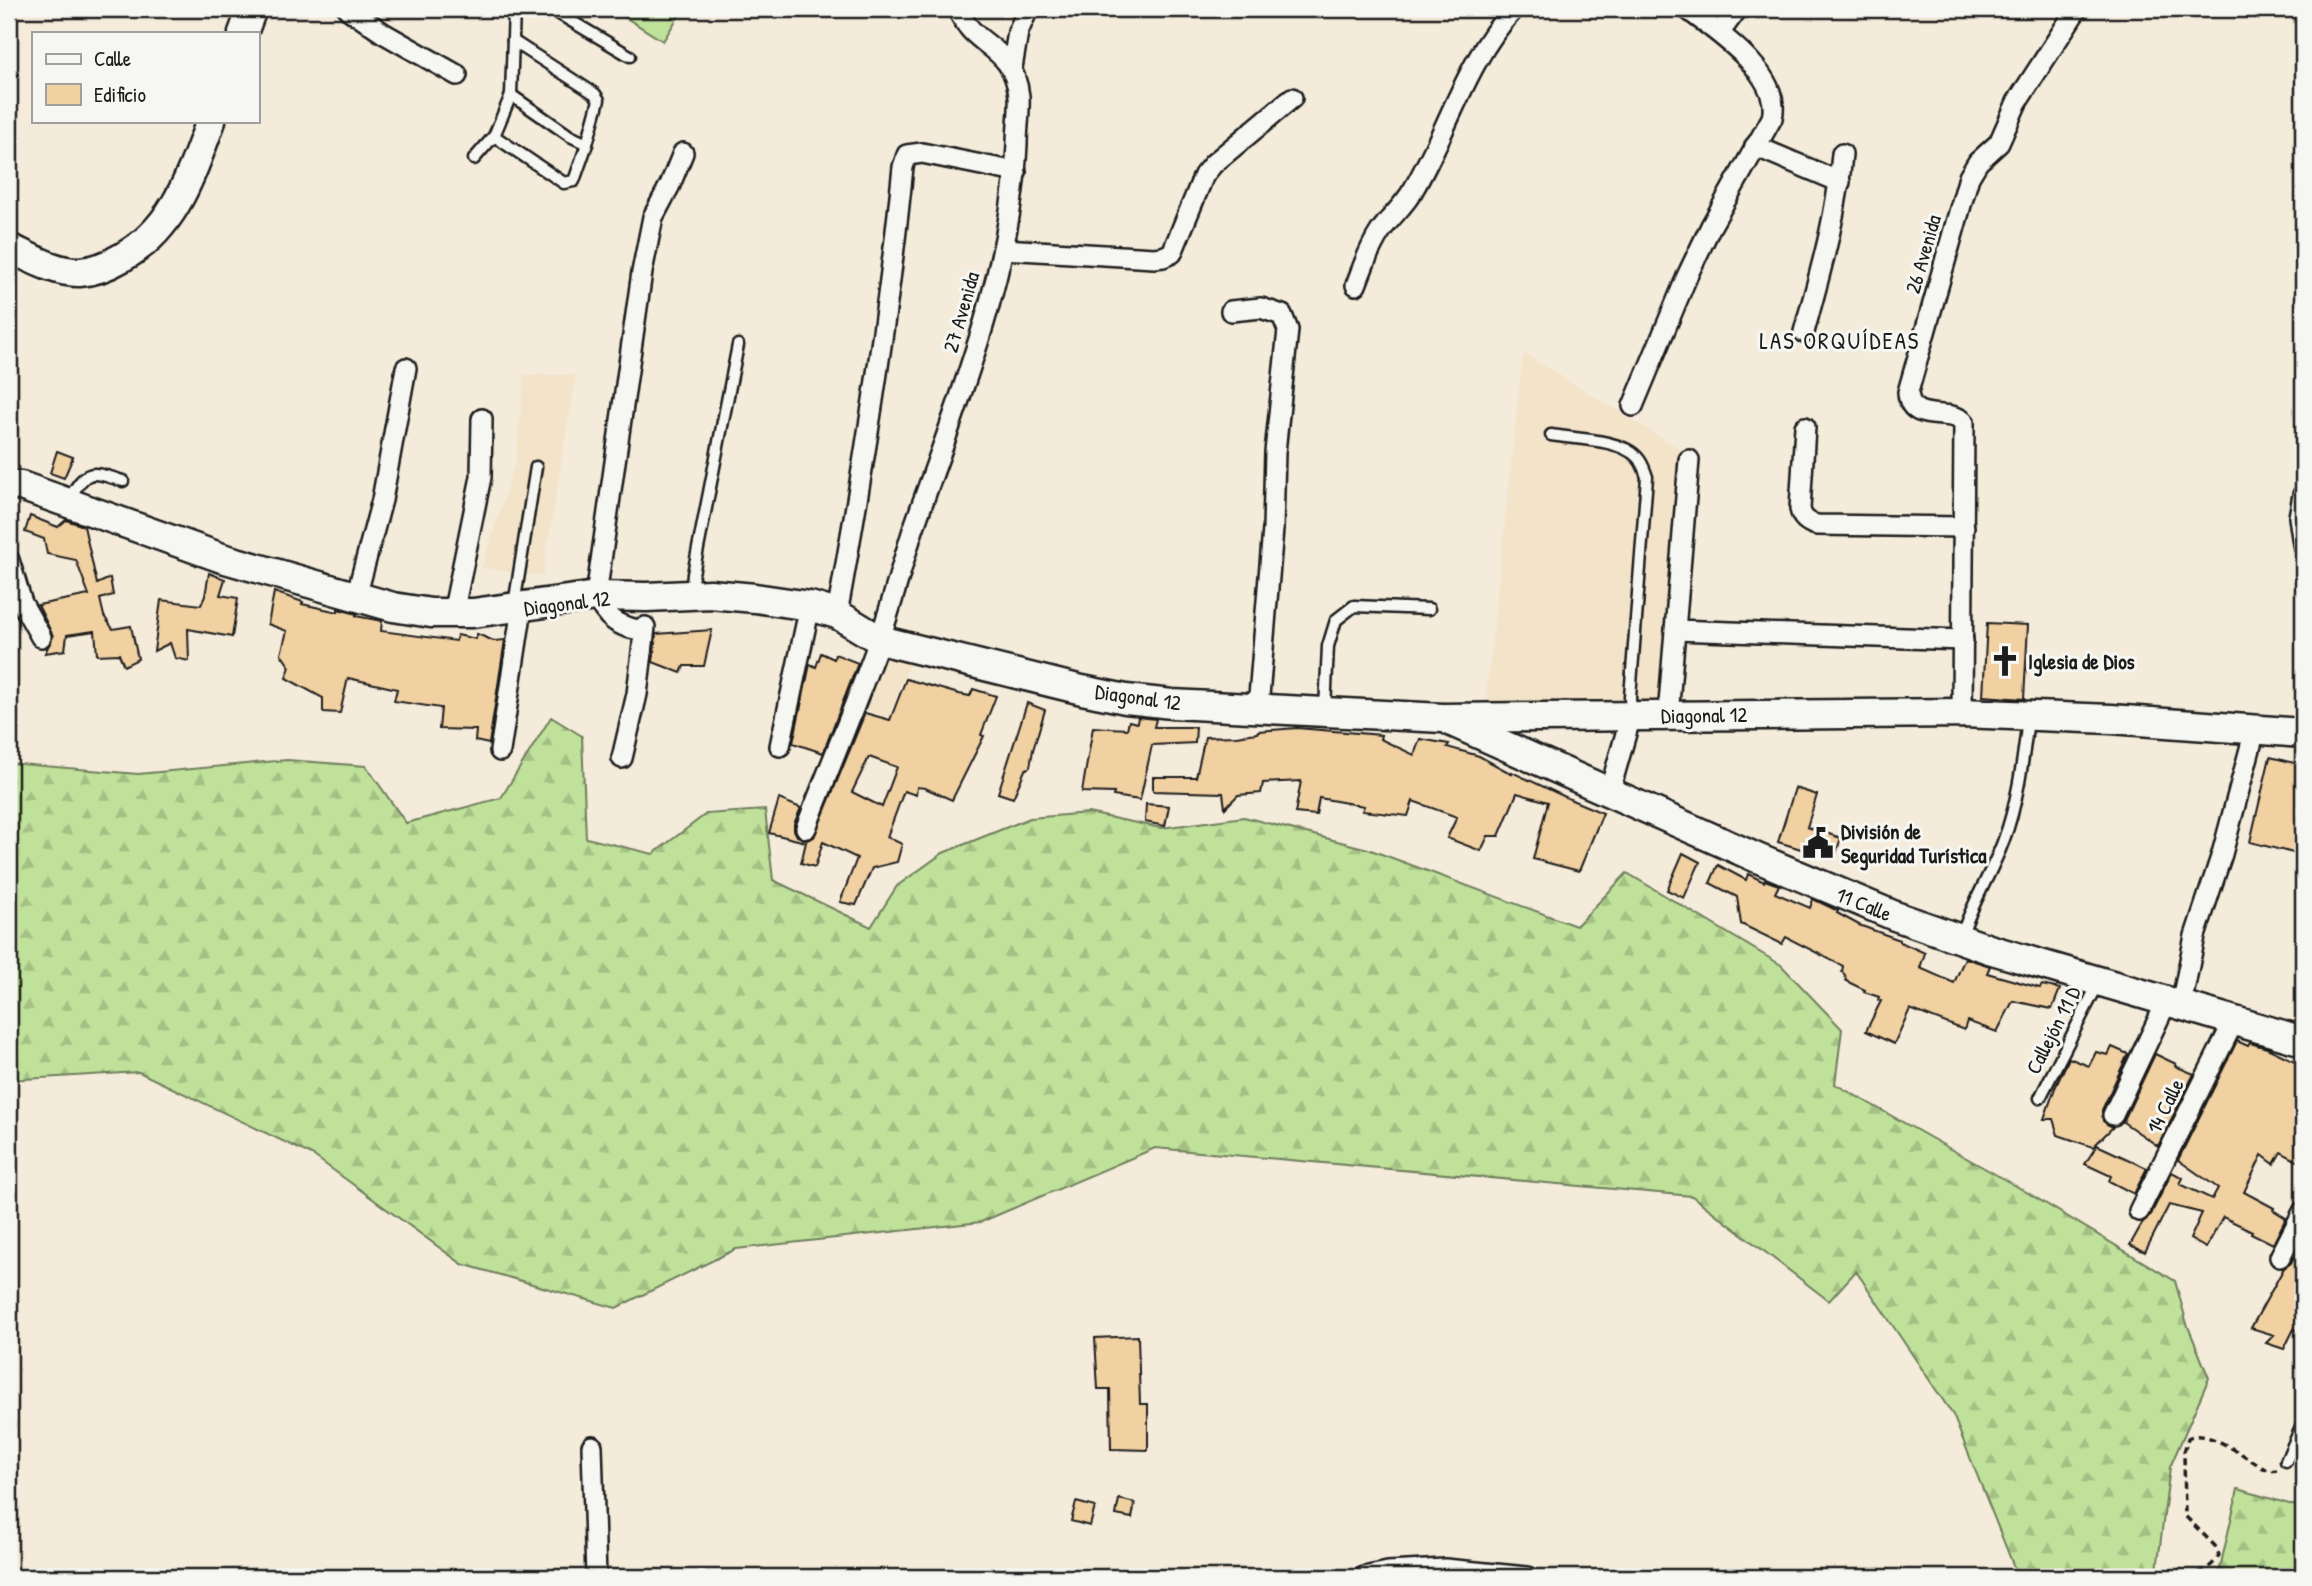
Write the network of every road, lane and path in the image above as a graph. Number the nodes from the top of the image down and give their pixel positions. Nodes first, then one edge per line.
1 (252, 9) edge
2 (348, 9) edge
3 (514, 9) edge
4 (551, 9) edge
5 (958, 9) edge
6 (1028, 9) edge
7 (1514, 9) edge
8 (1687, 9) edge
9 (1737, 9) edge
10 (2077, 9) edge
11 (243, 32) edge
12 (1720, 32) junction
13 (513, 41) junction
14 (630, 55) dead end
15 (1012, 68) junction
16 (457, 75) dead end
17 (511, 95) junction
18 (1292, 98) dead end
19 (211, 122) edge
20 (494, 136) junction
21 (587, 144) junction
22 (1755, 146) junction
23 (682, 153) dead end
24 (1842, 154) dead end
25 (474, 159) dead end
26 (1016, 172) junction
27 (1840, 182) junction
28 (9, 248) edge
29 (1003, 249) junction
30 (1356, 285) dead end
31 (1231, 311) dead end
32 (1804, 332) dead end
33 (738, 345) dead end
34 (406, 368) dead end
35 (1633, 405) dead end
36 (482, 419) dead end
37 (1805, 427) dead end
38 (1551, 435) dead end
39 (1689, 460) dead end
40 (536, 467) dead end
41 (123, 481) dead end
42 (9, 484) edge
43 (2303, 495) edge
44 (67, 502) junction
45 (1964, 527) junction
46 (2303, 544) edge
47 (9, 560) edge
48 (691, 594) junction
49 (596, 596) junction
50 (354, 597) junction
51 (647, 597) junction
52 (810, 606) junction
53 (517, 609) junction
54 (1429, 609) dead end
55 (453, 614) junction
56 (837, 614) junction
57 (645, 627) junction
58 (1675, 629) junction
59 (41, 637) dead end
60 (880, 639) junction
61 (1963, 640) junction
62 (1258, 708) junction
63 (1325, 711) junction
64 (1962, 713) junction
65 (2028, 715) junction
66 (1631, 716) junction
67 (1668, 716) junction
68 (1443, 718) junction
69 (2255, 730) junction
70 (2303, 733) edge
71 (780, 746) dead end
72 (500, 751) dead end
73 (622, 758) dead end
74 (1609, 793) junction
75 (806, 828) dead end
76 (1960, 939) junction
77 (2100, 980) junction
78 (2174, 1003) junction
79 (2234, 1021) junction
80 (2303, 1041) edge
81 (2040, 1098) dead end
82 (2113, 1115) dead end
83 (2139, 1211) dead end
84 (2303, 1212) edge
85 (2280, 1256) dead end
86 (2303, 1423) edge
87 (593, 1446) dead end
88 (2286, 1461) joint
89 (596, 1577) edge
90 (1364, 1577) edge
91 (1527, 1577) edge
92 (2187, 1577) edge

1 - 11 main road
2 - 16 street
3 - 13 lane
4 - 14 lane
5 - 15 street
6 - 15 street
7 - 30 street
8 - 12 street
9 - 12 street
10 - 45 street, 26 Avenida
12 - 22 street
13 - 17 lane
13 - 21 lane
15 - 26 street, 27 Avenida
17 - 20 lane
17 - 21 lane
18 - 29 street
19 - 28 main road
20 - 21 lane
20 - 25 lane
22 - 27 street
22 - 35 street
23 - 49 street
24 - 27 street
26 - 29 street, 27 Avenida
26 - 56 street
27 - 32 street
29 - 60 street, 27 Avenida
31 - 62 street
33 - 48 lane
34 - 50 street
36 - 55 street
37 - 45 street
38 - 66 lane
39 - 58 street
40 - 53 lane
41 - 44 lane
42 - 44 main road, Diagonal 12
43 - 46 street
44 - 50 main road, Diagonal 12
45 - 61 street, 26 Avenida
47 - 59 street
48 - 51 main road, Diagonal 12
48 - 52 main road, Diagonal 12
49 - 51 main road, Diagonal 12
49 - 53 main road, Diagonal 12
49 - 57 street
50 - 55 main road, Diagonal 12
51 - 57 street
52 - 56 main road, Diagonal 12
52 - 71 street
53 - 55 main road, Diagonal 12
53 - 72 street
54 - 63 lane
56 - 60 main road, Diagonal 12
57 - 73 street
58 - 61 street
58 - 67 street
60 - 62 main road, Diagonal 12
60 - 75 street, 27 Avenida
61 - 64 street, 26 Avenida
62 - 63 main road, Diagonal 12
63 - 68 main road, Diagonal 12
64 - 65 main road, Diagonal 12
64 - 67 main road, Diagonal 12
65 - 69 main road, Diagonal 12
65 - 76 lane
66 - 67 main road, Diagonal 12
66 - 68 main road, Diagonal 12
66 - 74 street
68 - 74 main road, 11 Calle
69 - 70 main road, Diagonal 12
69 - 78 street
74 - 76 main road, 11 Calle
76 - 77 main road, 11 Calle
77 - 78 main road, 11 Calle
77 - 81 lane, Callejón 11 D
78 - 79 main road, 11 Calle
78 - 82 street
79 - 80 main road, 11 Calle
79 - 83 street, 14 Calle
84 - 85 street
86 - 88 lane
87 - 89 street
88 - 92 path
90 - 91 street

